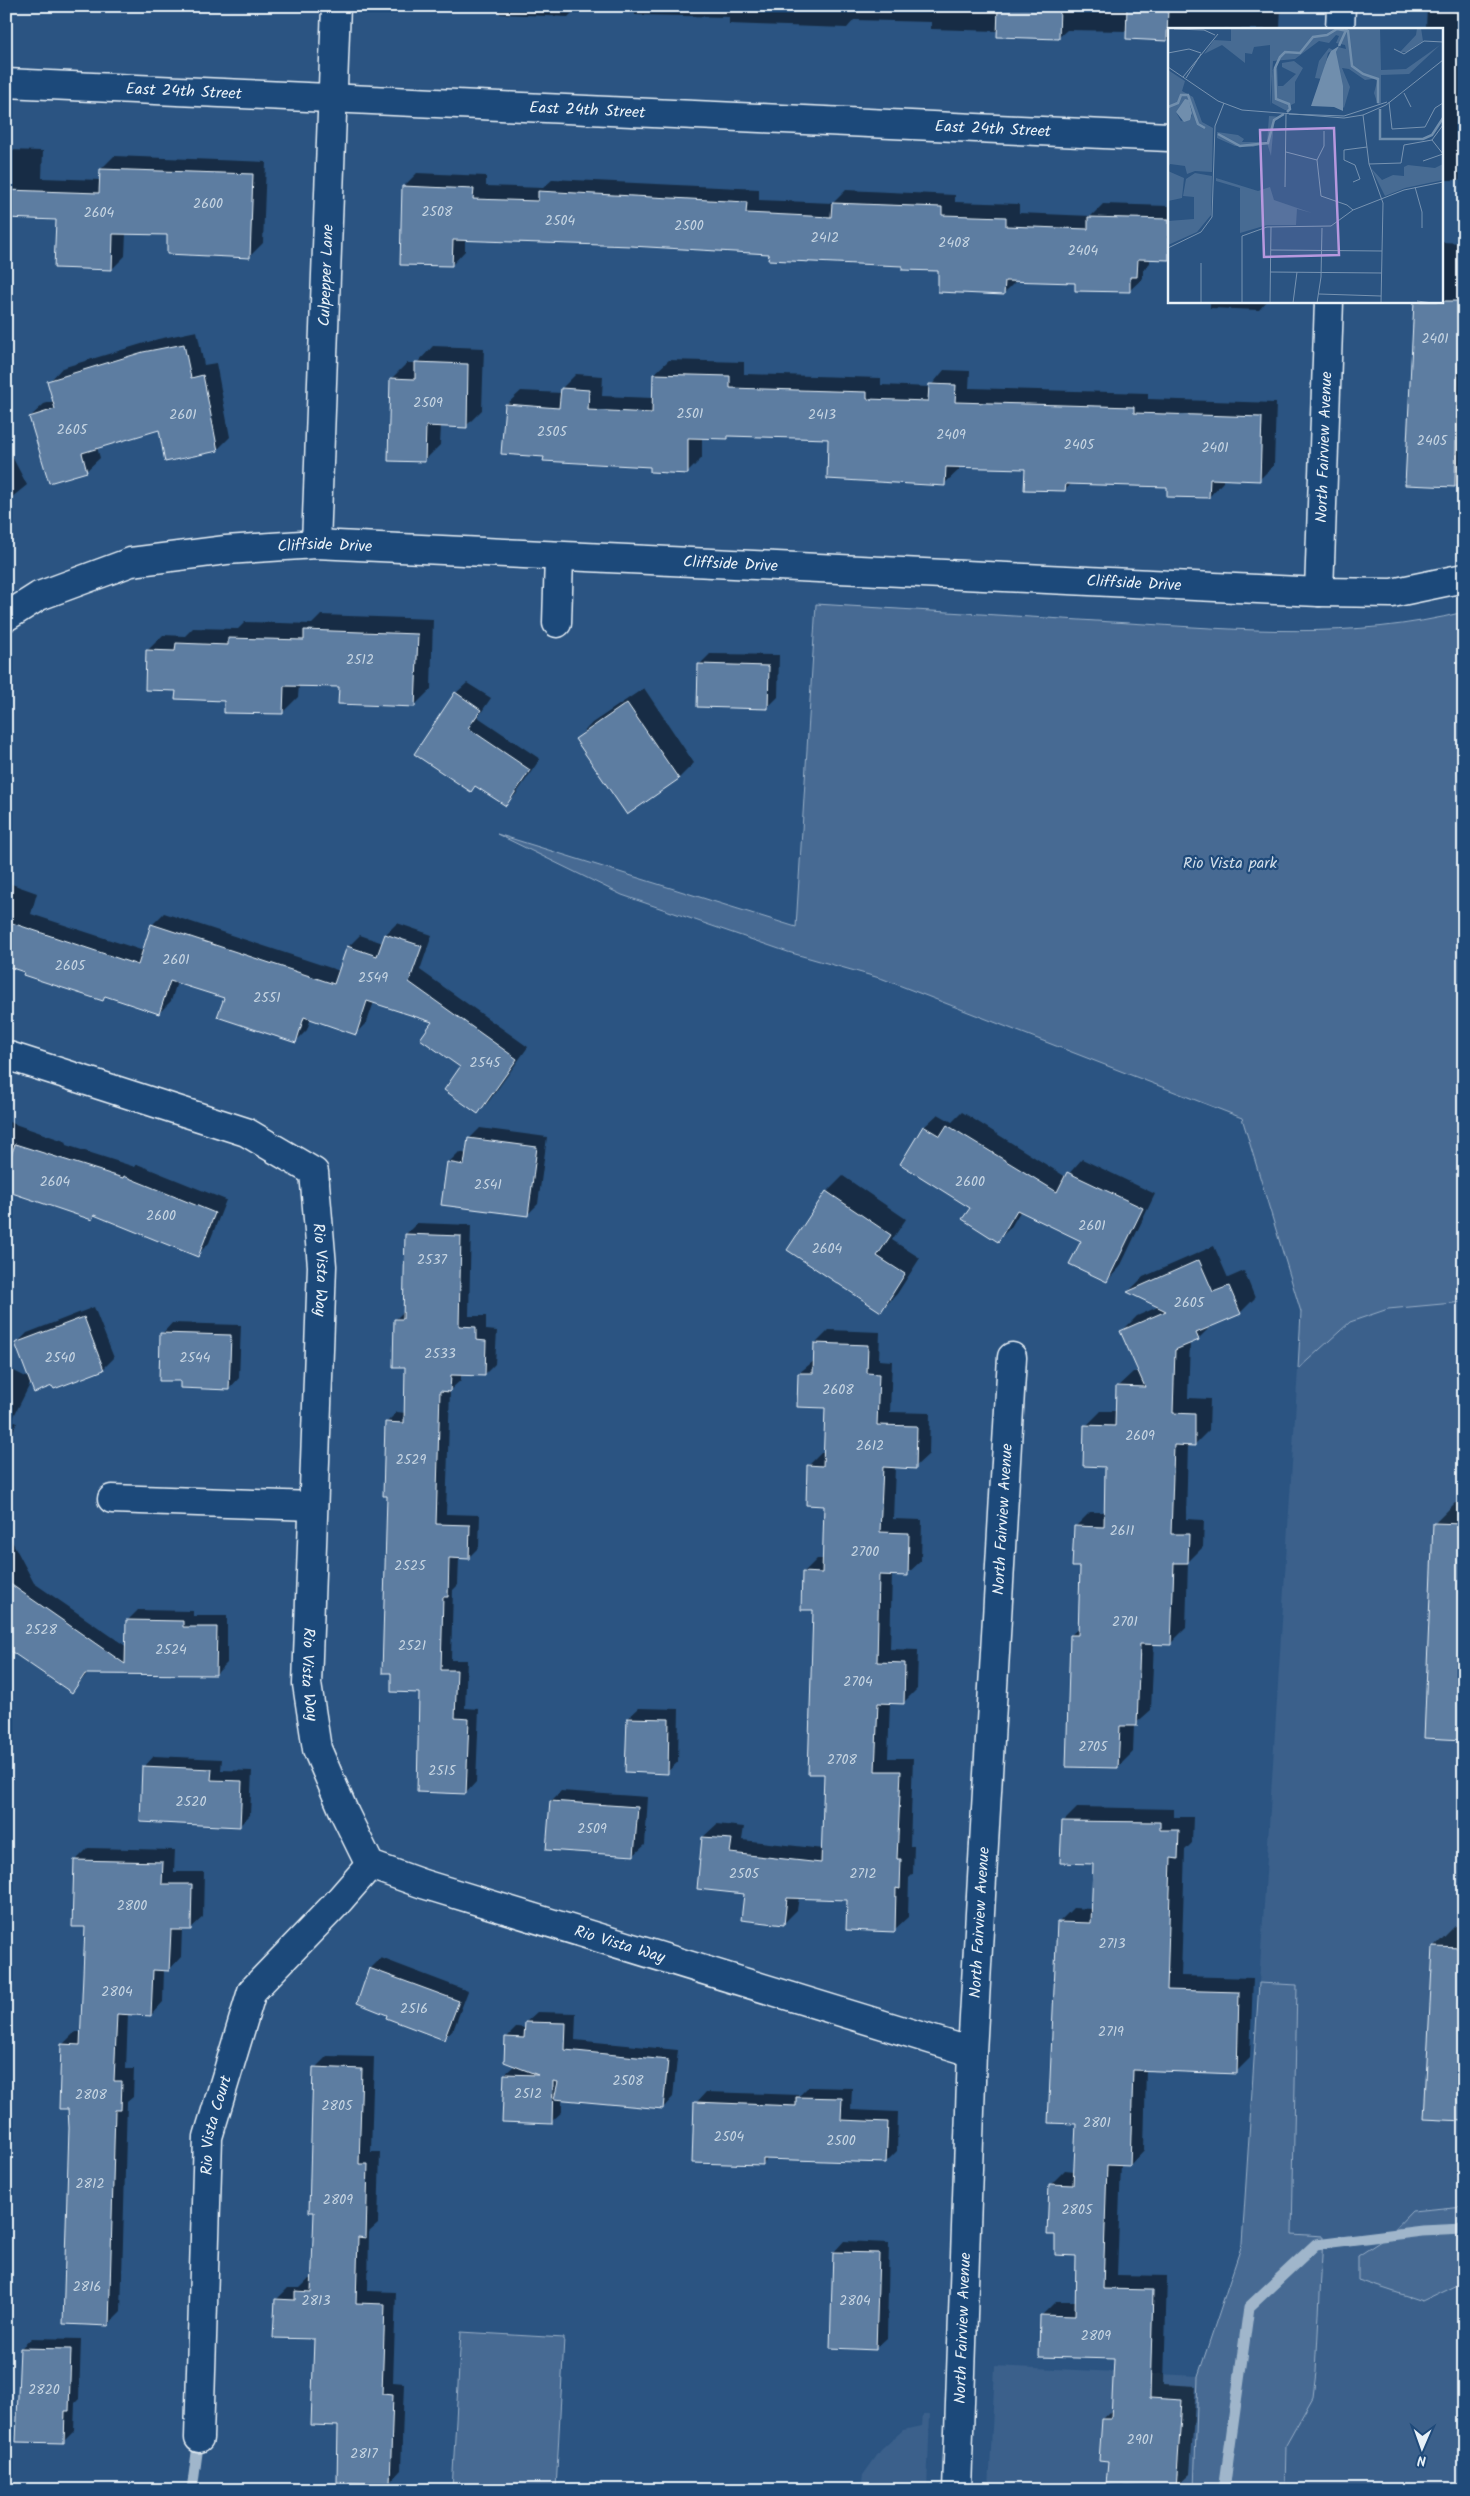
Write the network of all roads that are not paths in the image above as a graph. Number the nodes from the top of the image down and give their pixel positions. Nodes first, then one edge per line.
1 (336, 6) edge
2 (1341, 6) edge
3 (1340, 28) edge
4 (6, 83) edge
5 (332, 98) junction
6 (1168, 137) edge
7 (1329, 302) edge
8 (316, 544) junction
9 (559, 557) junction
10 (1464, 578) edge
11 (1319, 592) junction
12 (6, 617) edge
13 (557, 623) dead end
14 (6, 1056) edge
15 (1012, 1357) dead end
16 (112, 1499) dead end
17 (313, 1506) junction
18 (370, 1865) junction
19 (972, 2052) junction
20 (199, 2438) dead end
21 (956, 2490) edge

1 - 5 street, Culpepper Lane
2 - 3 street
4 - 5 street, East 24th Street
5 - 6 street, East 24th Street
5 - 8 street, Culpepper Lane
7 - 11 street, North Fairview Avenue
8 - 9 street, Cliffside Drive
8 - 12 street, Cliffside Drive
9 - 11 street, Cliffside Drive
9 - 13 street
10 - 11 street, Cliffside Drive
14 - 17 street, Rio Vista Way
15 - 19 street, North Fairview Avenue
16 - 17 street
17 - 18 street, Rio Vista Way
18 - 19 street, Rio Vista Way
18 - 20 street, Rio Vista Court
19 - 21 street, North Fairview Avenue

